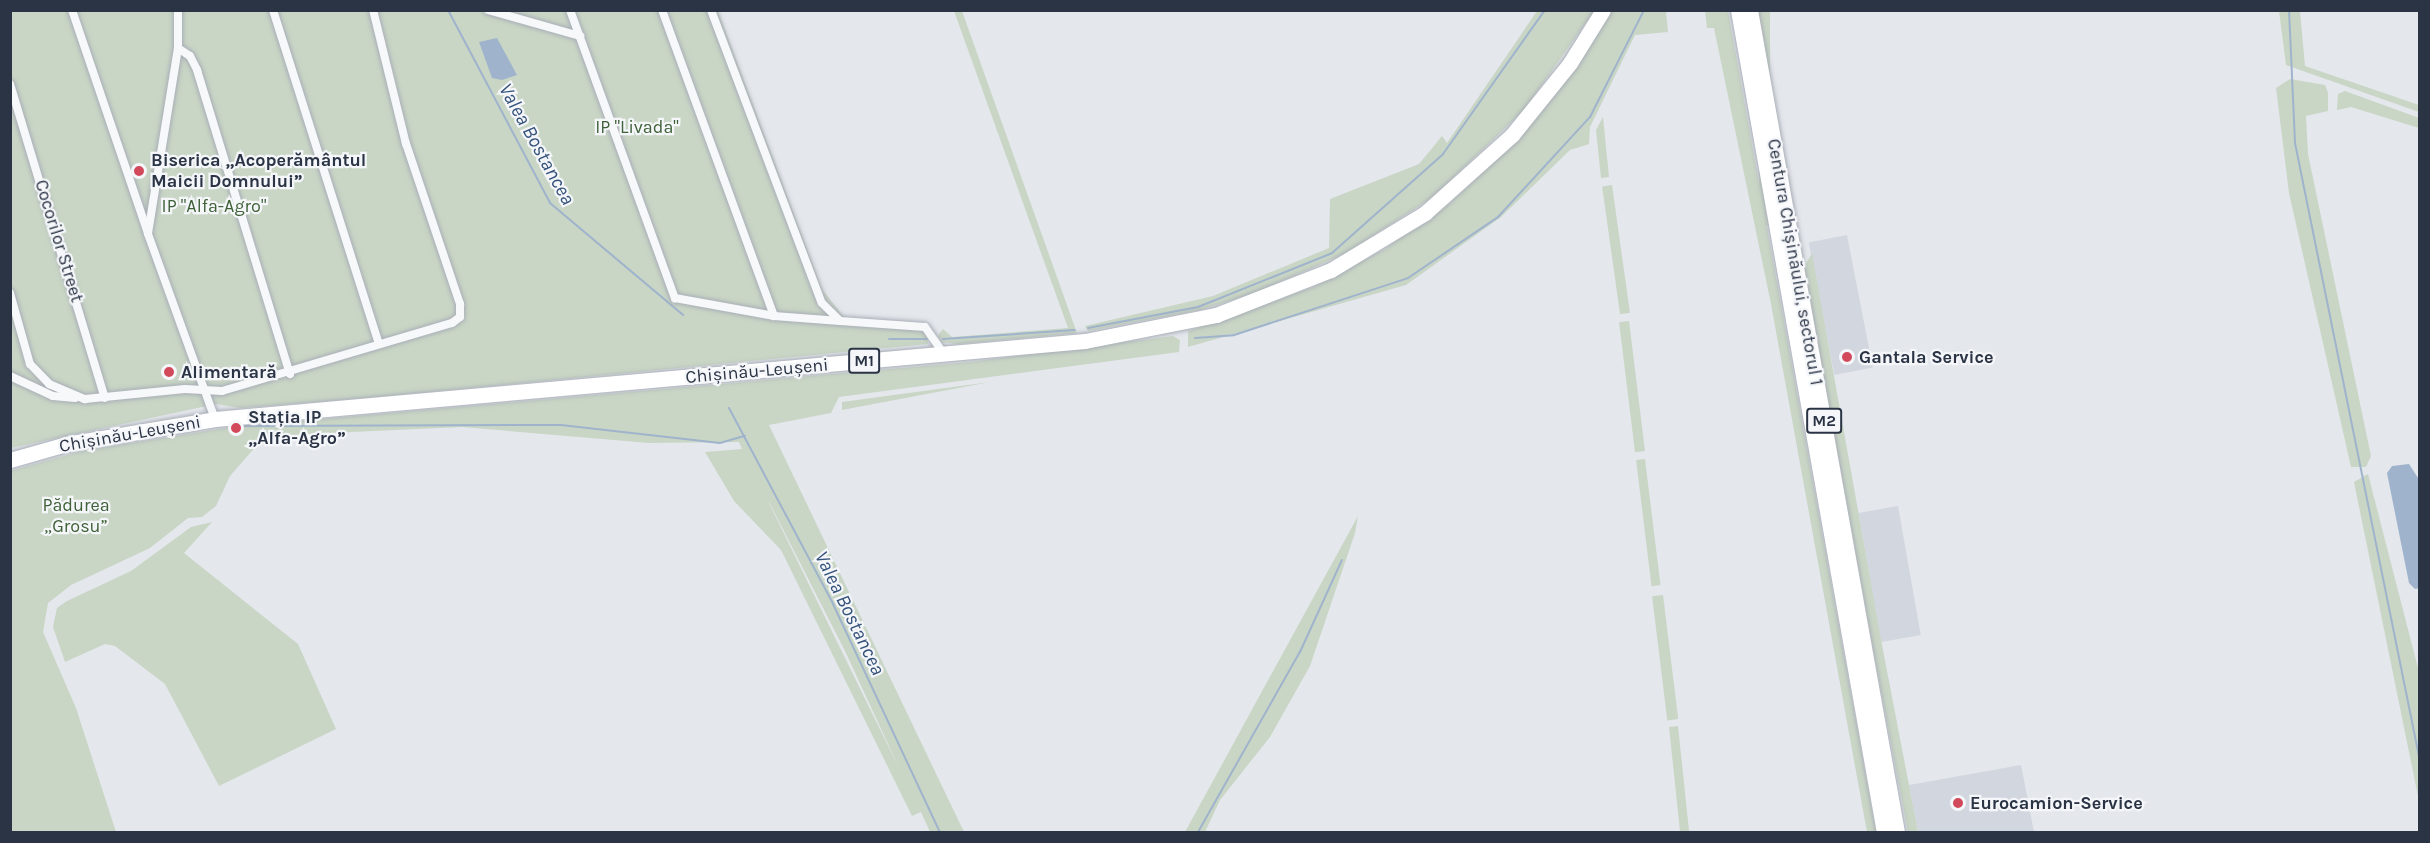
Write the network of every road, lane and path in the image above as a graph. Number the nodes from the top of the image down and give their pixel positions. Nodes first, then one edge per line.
1 (72, 10) edge
2 (178, 10) edge
3 (273, 10) edge
4 (373, 10) edge
5 (488, 10) edge
6 (570, 10) edge
7 (662, 10) edge
8 (711, 10) edge
9 (1603, 10) edge
10 (1738, 10) edge
11 (1750, 10) edge
12 (580, 36) junction
13 (178, 48) junction
14 (10, 84) edge
15 (148, 234) junction
16 (10, 293) edge
17 (774, 316) junction
18 (840, 321) junction
19 (380, 344) junction
20 (944, 354) junction
21 (290, 374) junction
22 (10, 376) edge
23 (202, 394) junction
24 (105, 398) junction
25 (85, 399) junction
26 (215, 419) junction
27 (10, 460) edge
28 (1884, 832) edge
29 (1897, 832) edge

1 - 15 street
2 - 13 street
3 - 19 street
4 - 19 street
5 - 12 street
6 - 12 street
7 - 17 street
8 - 18 street
9 - 20 highway, Chișinău-Leușeni / M1
10 - 28 highway, Centura Chișinăului, sectorul 1 / M2
11 - 29 highway, Centura Chișinăului, sectorul 1 / M2
12 - 17 street
13 - 15 street
13 - 21 street
14 - 24 street, Cocorilor Street
15 - 23 street
16 - 25 street
17 - 18 street
18 - 20 street
19 - 21 street
20 - 26 highway, Chișinău-Leușeni / M1
21 - 23 street
22 - 25 street
23 - 24 street
23 - 26 street
24 - 25 street
26 - 27 highway, Chișinău-Leușeni / M1

